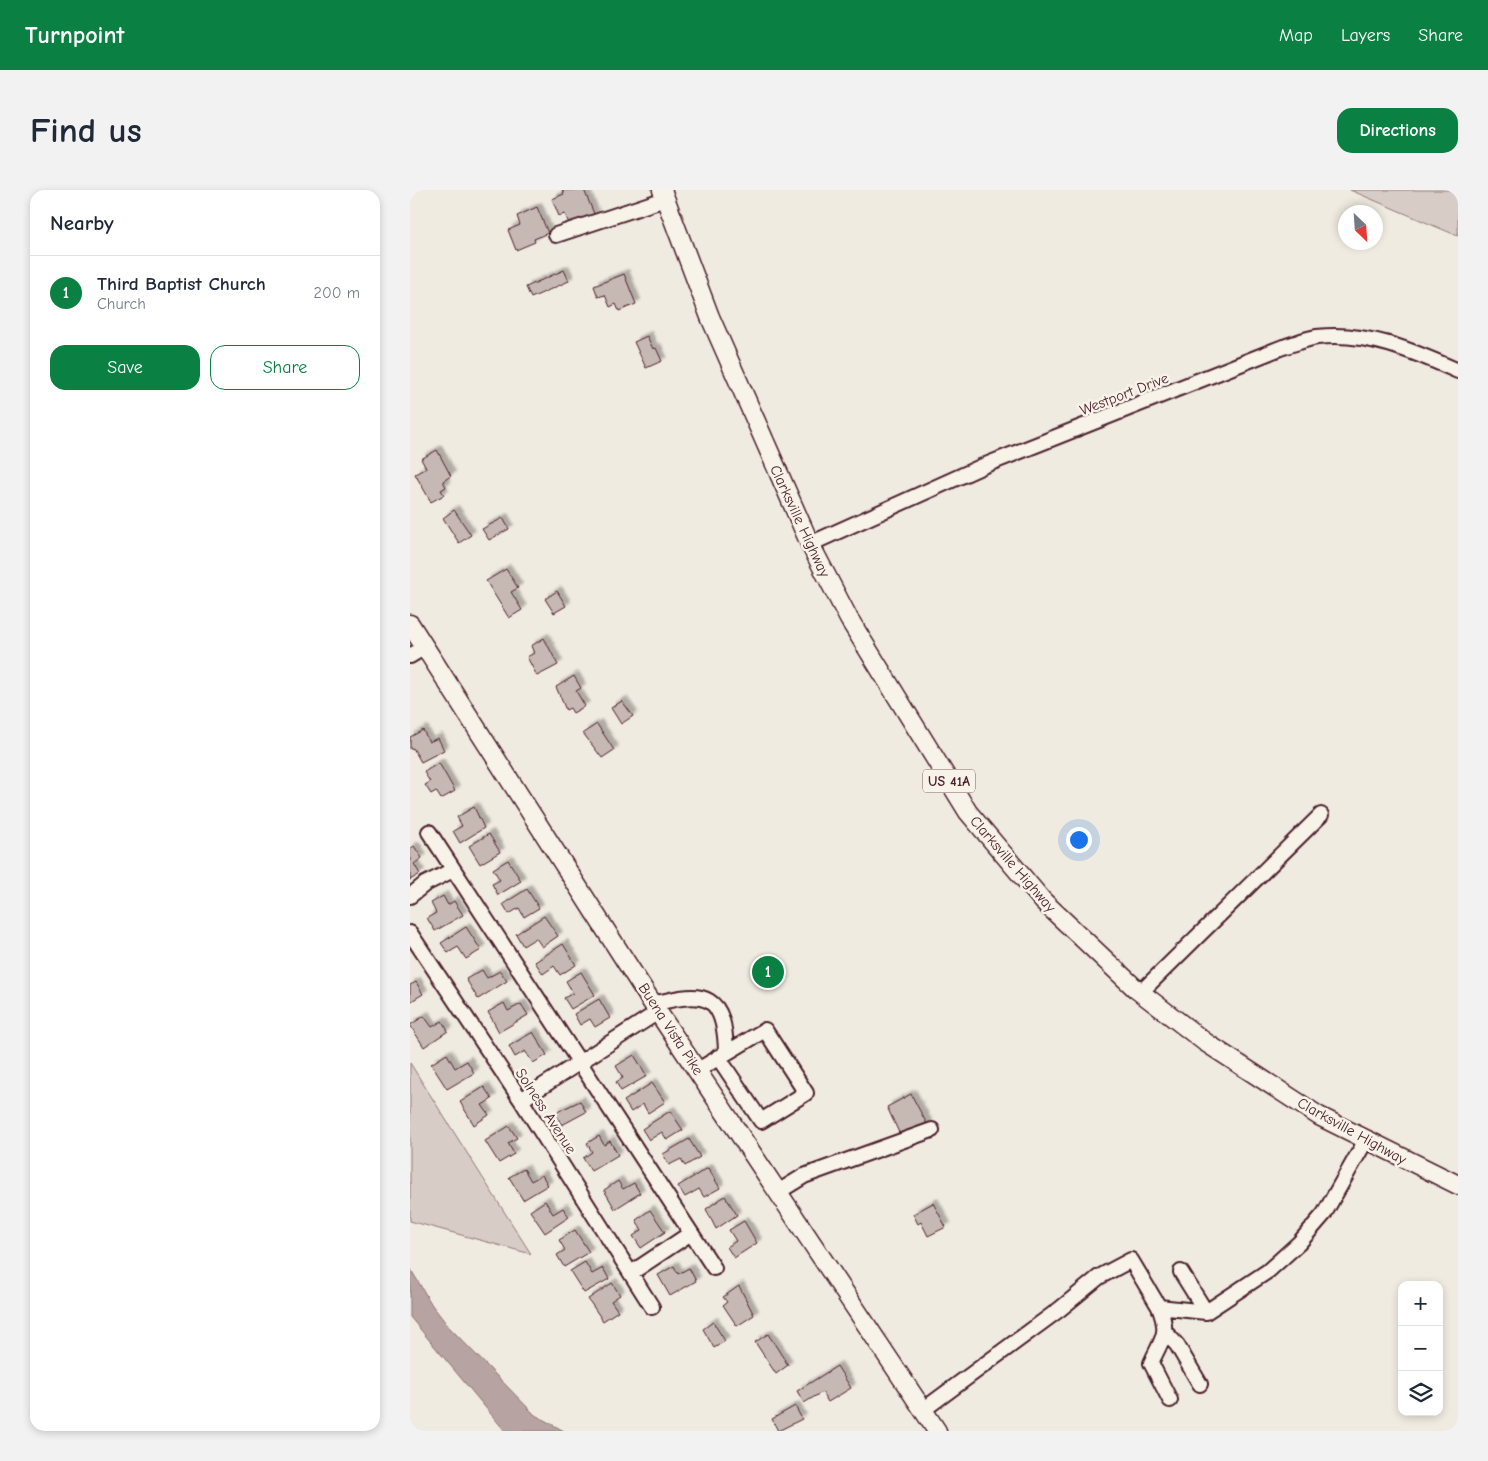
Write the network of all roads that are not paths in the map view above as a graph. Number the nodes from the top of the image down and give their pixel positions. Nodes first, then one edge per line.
1 (663, 194) edge
2 (556, 235) dead end
3 (1458, 371) edge
4 (810, 544) junction
5 (410, 624) edge
6 (417, 651) edge
7 (1321, 815) dead end
8 (429, 832) dead end
9 (453, 870) junction
10 (410, 896) edge
11 (410, 933) edge
12 (1140, 992) junction
13 (656, 1008) junction
14 (722, 1055) junction
15 (579, 1063) junction
16 (698, 1070) junction
17 (521, 1100) junction
18 (932, 1130) dead end
19 (1366, 1140) junction
20 (1458, 1185) edge
21 (778, 1192) junction
22 (691, 1233) junction
23 (714, 1268) dead end
24 (1181, 1272) dead end
25 (631, 1273) junction
26 (652, 1307) dead end
27 (1159, 1307) junction
28 (1206, 1312) junction
29 (1166, 1333) junction
30 (1200, 1384) dead end
31 (1170, 1400) dead end
32 (923, 1410) junction
33 (937, 1431) edge

1 - 2 street
1 - 4 main road, Clarksville Highway / US 41A
3 - 4 street, Westport Drive
4 - 12 main road, Clarksville Highway / US 41A
5 - 6 main road, Buena Vista Pike
6 - 13 main road, Buena Vista Pike
7 - 12 street
8 - 9 street
9 - 10 street
9 - 15 street
11 - 17 street, Solness Avenue
12 - 19 main road, Clarksville Highway / US 41A
13 - 14 street
13 - 15 street
13 - 16 main road, Buena Vista Pike
14 - 14 street
14 - 16 street
15 - 17 street
15 - 22 street
16 - 21 main road, Buena Vista Pike
17 - 25 street, Solness Avenue
18 - 21 street
19 - 20 main road, Clarksville Highway / US 41A
19 - 28 street
21 - 32 main road, Buena Vista Pike
22 - 23 street
22 - 25 street
24 - 28 street
25 - 26 street, Solness Avenue
27 - 28 street
27 - 29 street
27 - 32 street
29 - 30 street
29 - 31 street
32 - 33 main road, Buena Vista Pike

